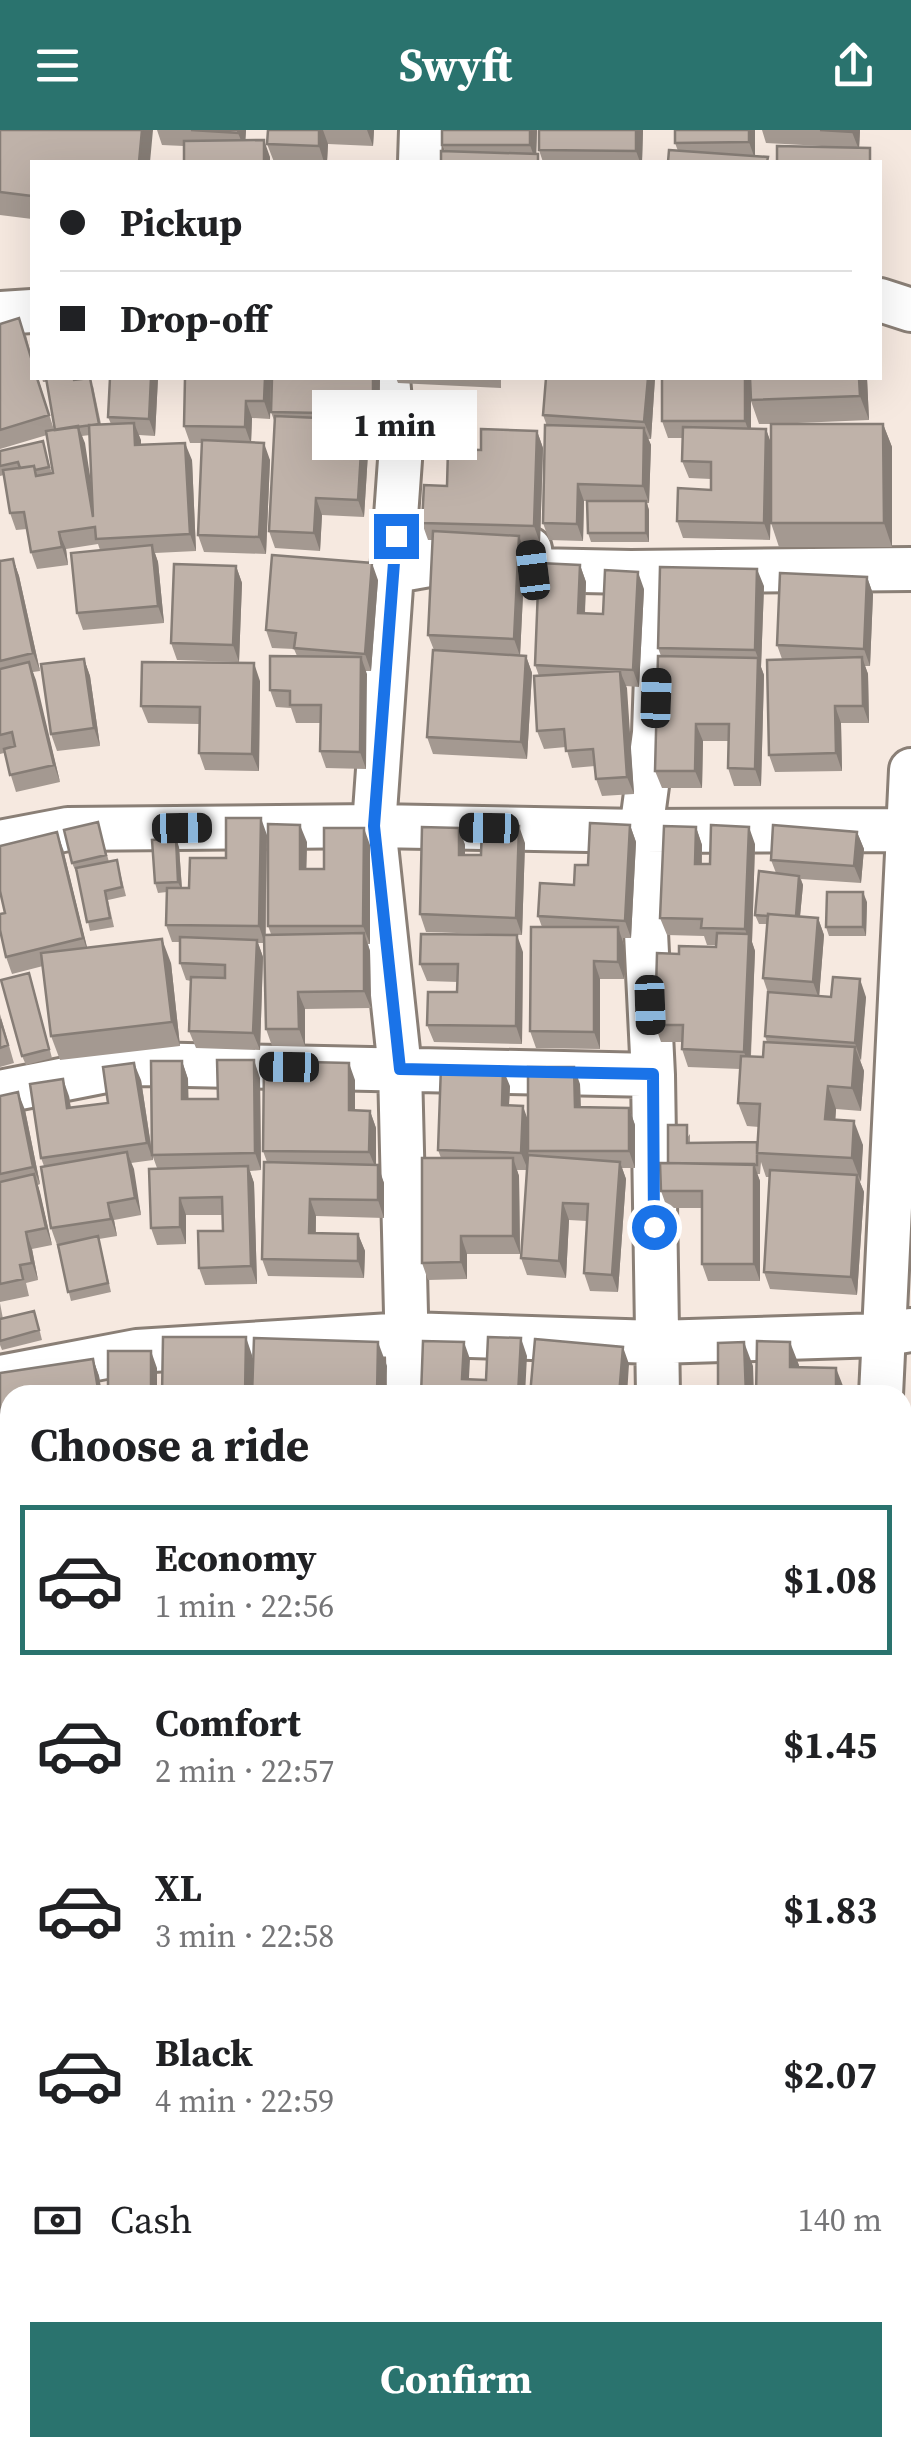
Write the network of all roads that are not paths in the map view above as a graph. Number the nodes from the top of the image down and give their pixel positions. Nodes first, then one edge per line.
1 (421, 130) edge
2 (420, 160) edge
3 (882, 301) edge
4 (911, 310) edge
5 (30, 311) edge
6 (0, 313) edge
7 (388, 380) edge
8 (911, 568) edge
9 (395, 571) junction
10 (631, 572) junction
11 (911, 770) edge
12 (374, 826) junction
13 (910, 830) edge
14 (642, 831) junction
15 (0, 842) edge
16 (400, 1069) junction
17 (653, 1074) junction
18 (0, 1092) edge
19 (896, 1333) edge
20 (407, 1334) junction
21 (656, 1342) junction
22 (0, 1377) edge
23 (408, 1385) edge
24 (658, 1385) edge
25 (883, 1385) edge

1 - 2 street
3 - 4 street
5 - 6 street
7 - 9 street
8 - 10 street
9 - 10 street
9 - 12 street
10 - 14 street
11 - 13 street
12 - 14 street
12 - 15 street
12 - 16 street
13 - 14 street
13 - 19 street
14 - 17 street
16 - 17 street
16 - 18 street
16 - 20 street
17 - 21 street
19 - 21 street
19 - 25 street
20 - 21 street
20 - 22 street
20 - 23 street
21 - 24 street

